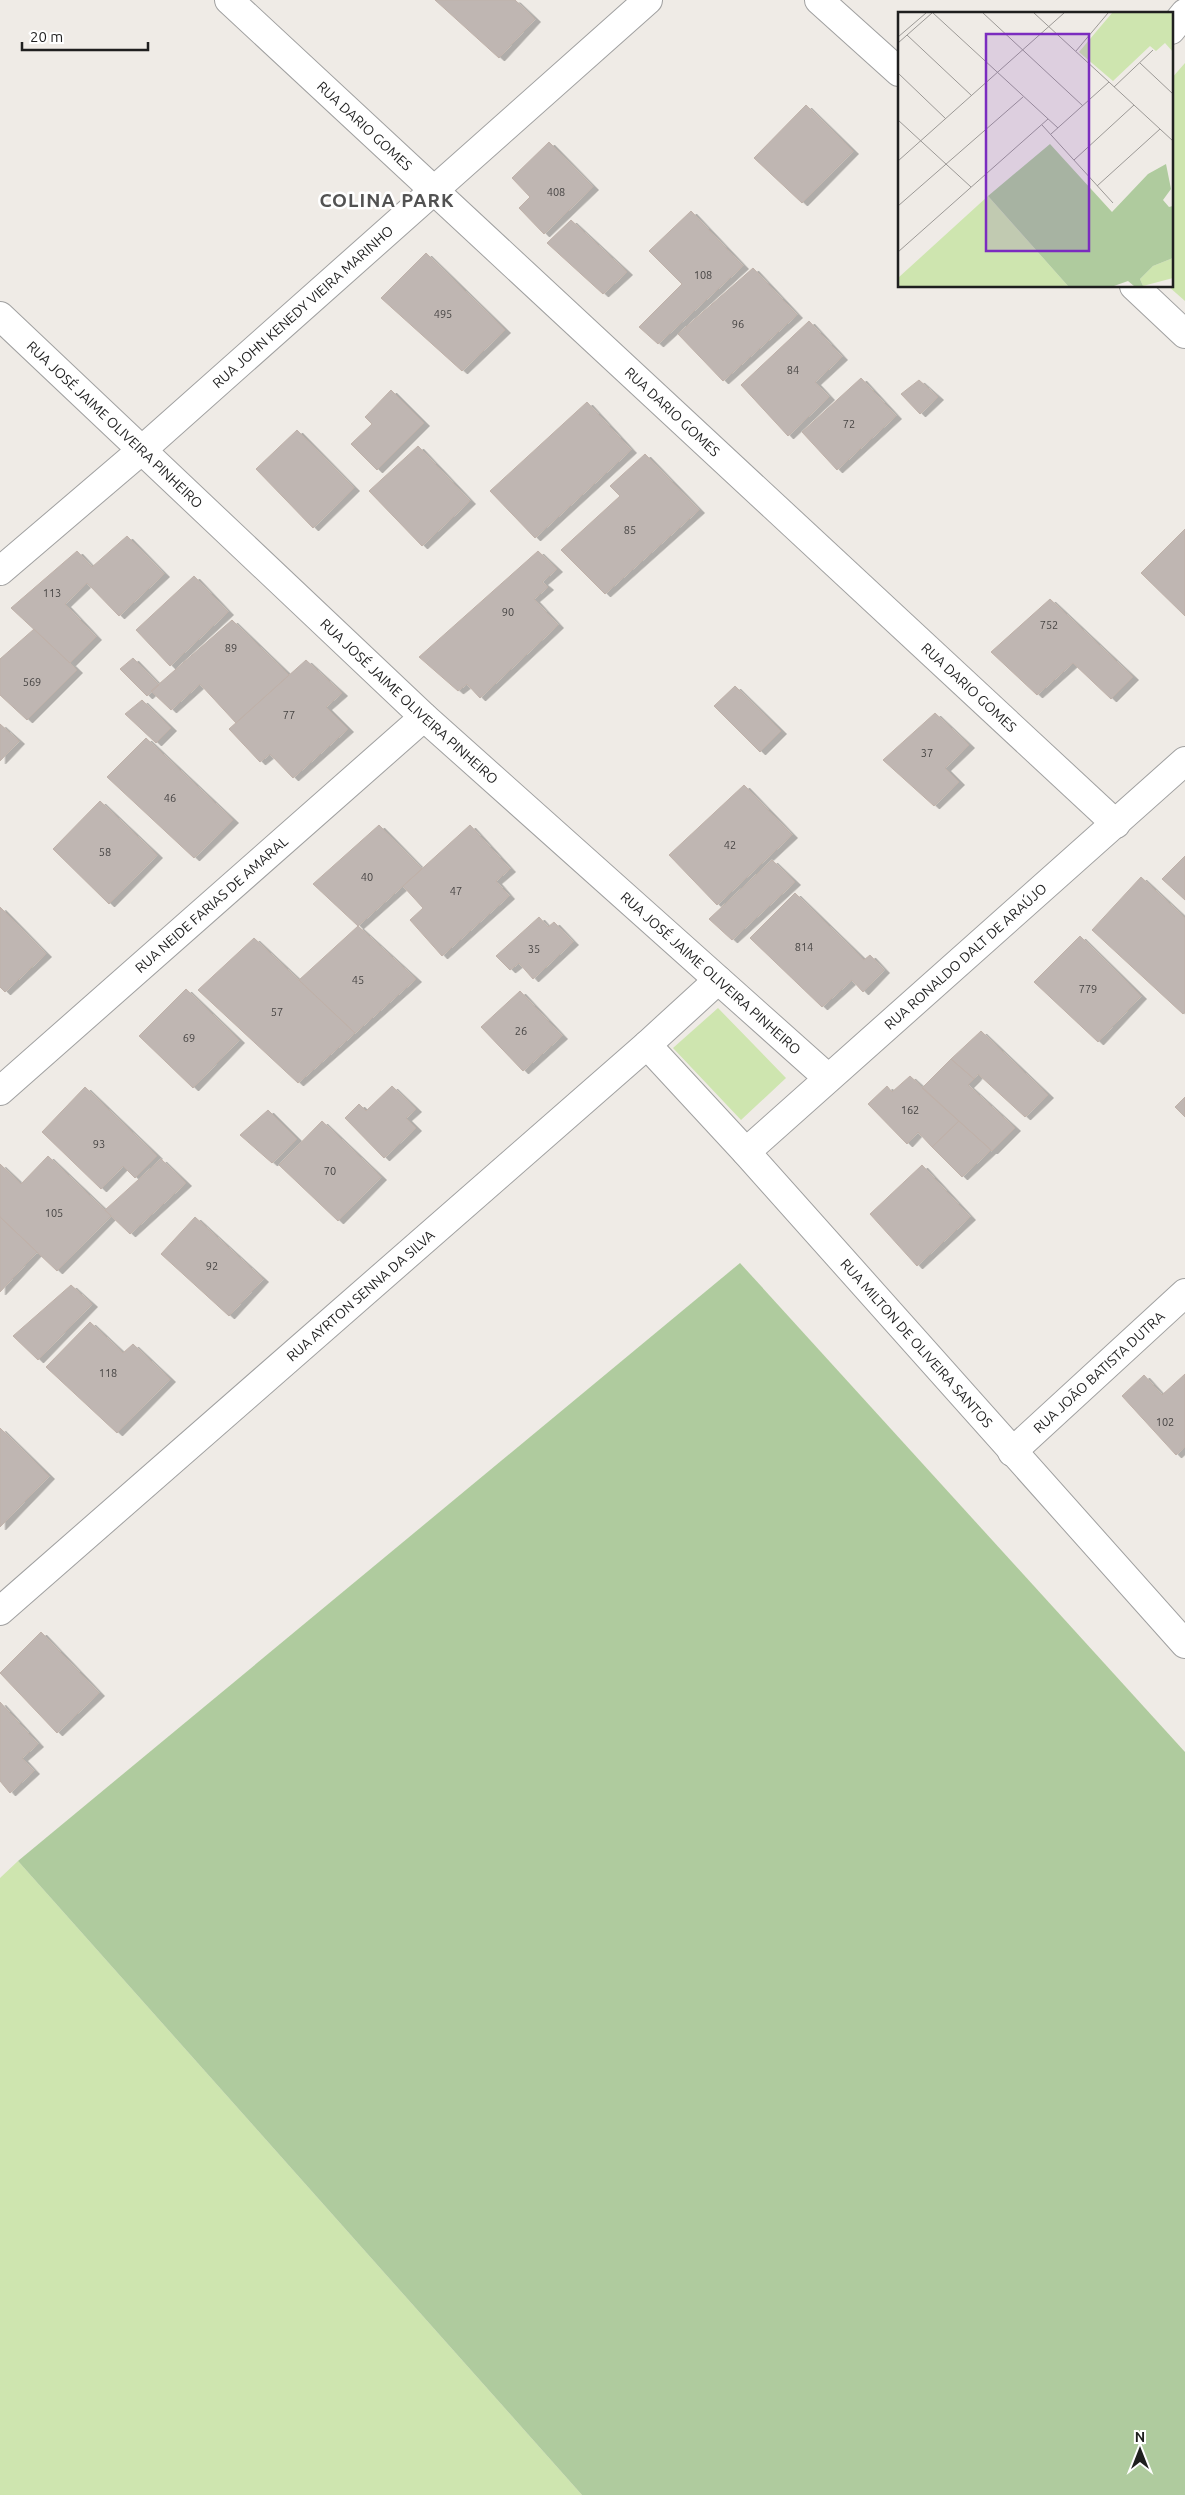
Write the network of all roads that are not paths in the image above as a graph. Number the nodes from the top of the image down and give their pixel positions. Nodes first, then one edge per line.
1 (229, 0) edge
2 (648, 0) edge
3 (819, 0) edge
4 (1185, 14) edge
5 (1172, 29) edge
6 (898, 71) edge
7 (434, 190) junction
8 (1136, 288) edge
9 (0, 316) edge
10 (1185, 334) edge
11 (143, 449) junction
12 (0, 571) edge
13 (424, 717) junction
14 (1185, 761) edge
15 (1116, 824) junction
16 (718, 980) junction
17 (647, 1045) junction
18 (828, 1078) junction
19 (0, 1091) edge
20 (746, 1152) junction
21 (1185, 1294) edge
22 (1012, 1452) junction
23 (0, 1611) edge
24 (1185, 1644) edge

1 - 7 street, RUA DARIO GOMES
2 - 7 street, RUA JOHN KENEDY VIEIRA MARINHO
3 - 6 street
4 - 5 street
7 - 11 street, RUA JOHN KENEDY VIEIRA MARINHO
7 - 15 street, RUA DARIO GOMES
8 - 10 street
9 - 11 street, RUA JOSÉ JAIME OLIVEIRA PINHEIRO
11 - 12 street, RUA JOHN KENEDY VIEIRA MARINHO
11 - 13 street, RUA JOSÉ JAIME OLIVEIRA PINHEIRO
13 - 16 street, RUA JOSÉ JAIME OLIVEIRA PINHEIRO
13 - 19 street, RUA NEIDE FARIAS DE AMARAL
14 - 15 street, RUA RONALDO DALT DE ARAÚJO
15 - 18 street, RUA RONALDO DALT DE ARAÚJO
16 - 17 street, RUA AYRTON SENNA DA SILVA
16 - 18 street, RUA JOSÉ JAIME OLIVEIRA PINHEIRO
17 - 20 street, RUA MILTON DE OLIVEIRA SANTOS
17 - 23 street, RUA AYRTON SENNA DA SILVA
18 - 20 street, RUA RONALDO DALT DE ARAÚJO
20 - 22 street, RUA MILTON DE OLIVEIRA SANTOS
21 - 22 street, RUA JOÃO BATISTA DUTRA
22 - 24 street, RUA MILTON DE OLIVEIRA SANTOS

